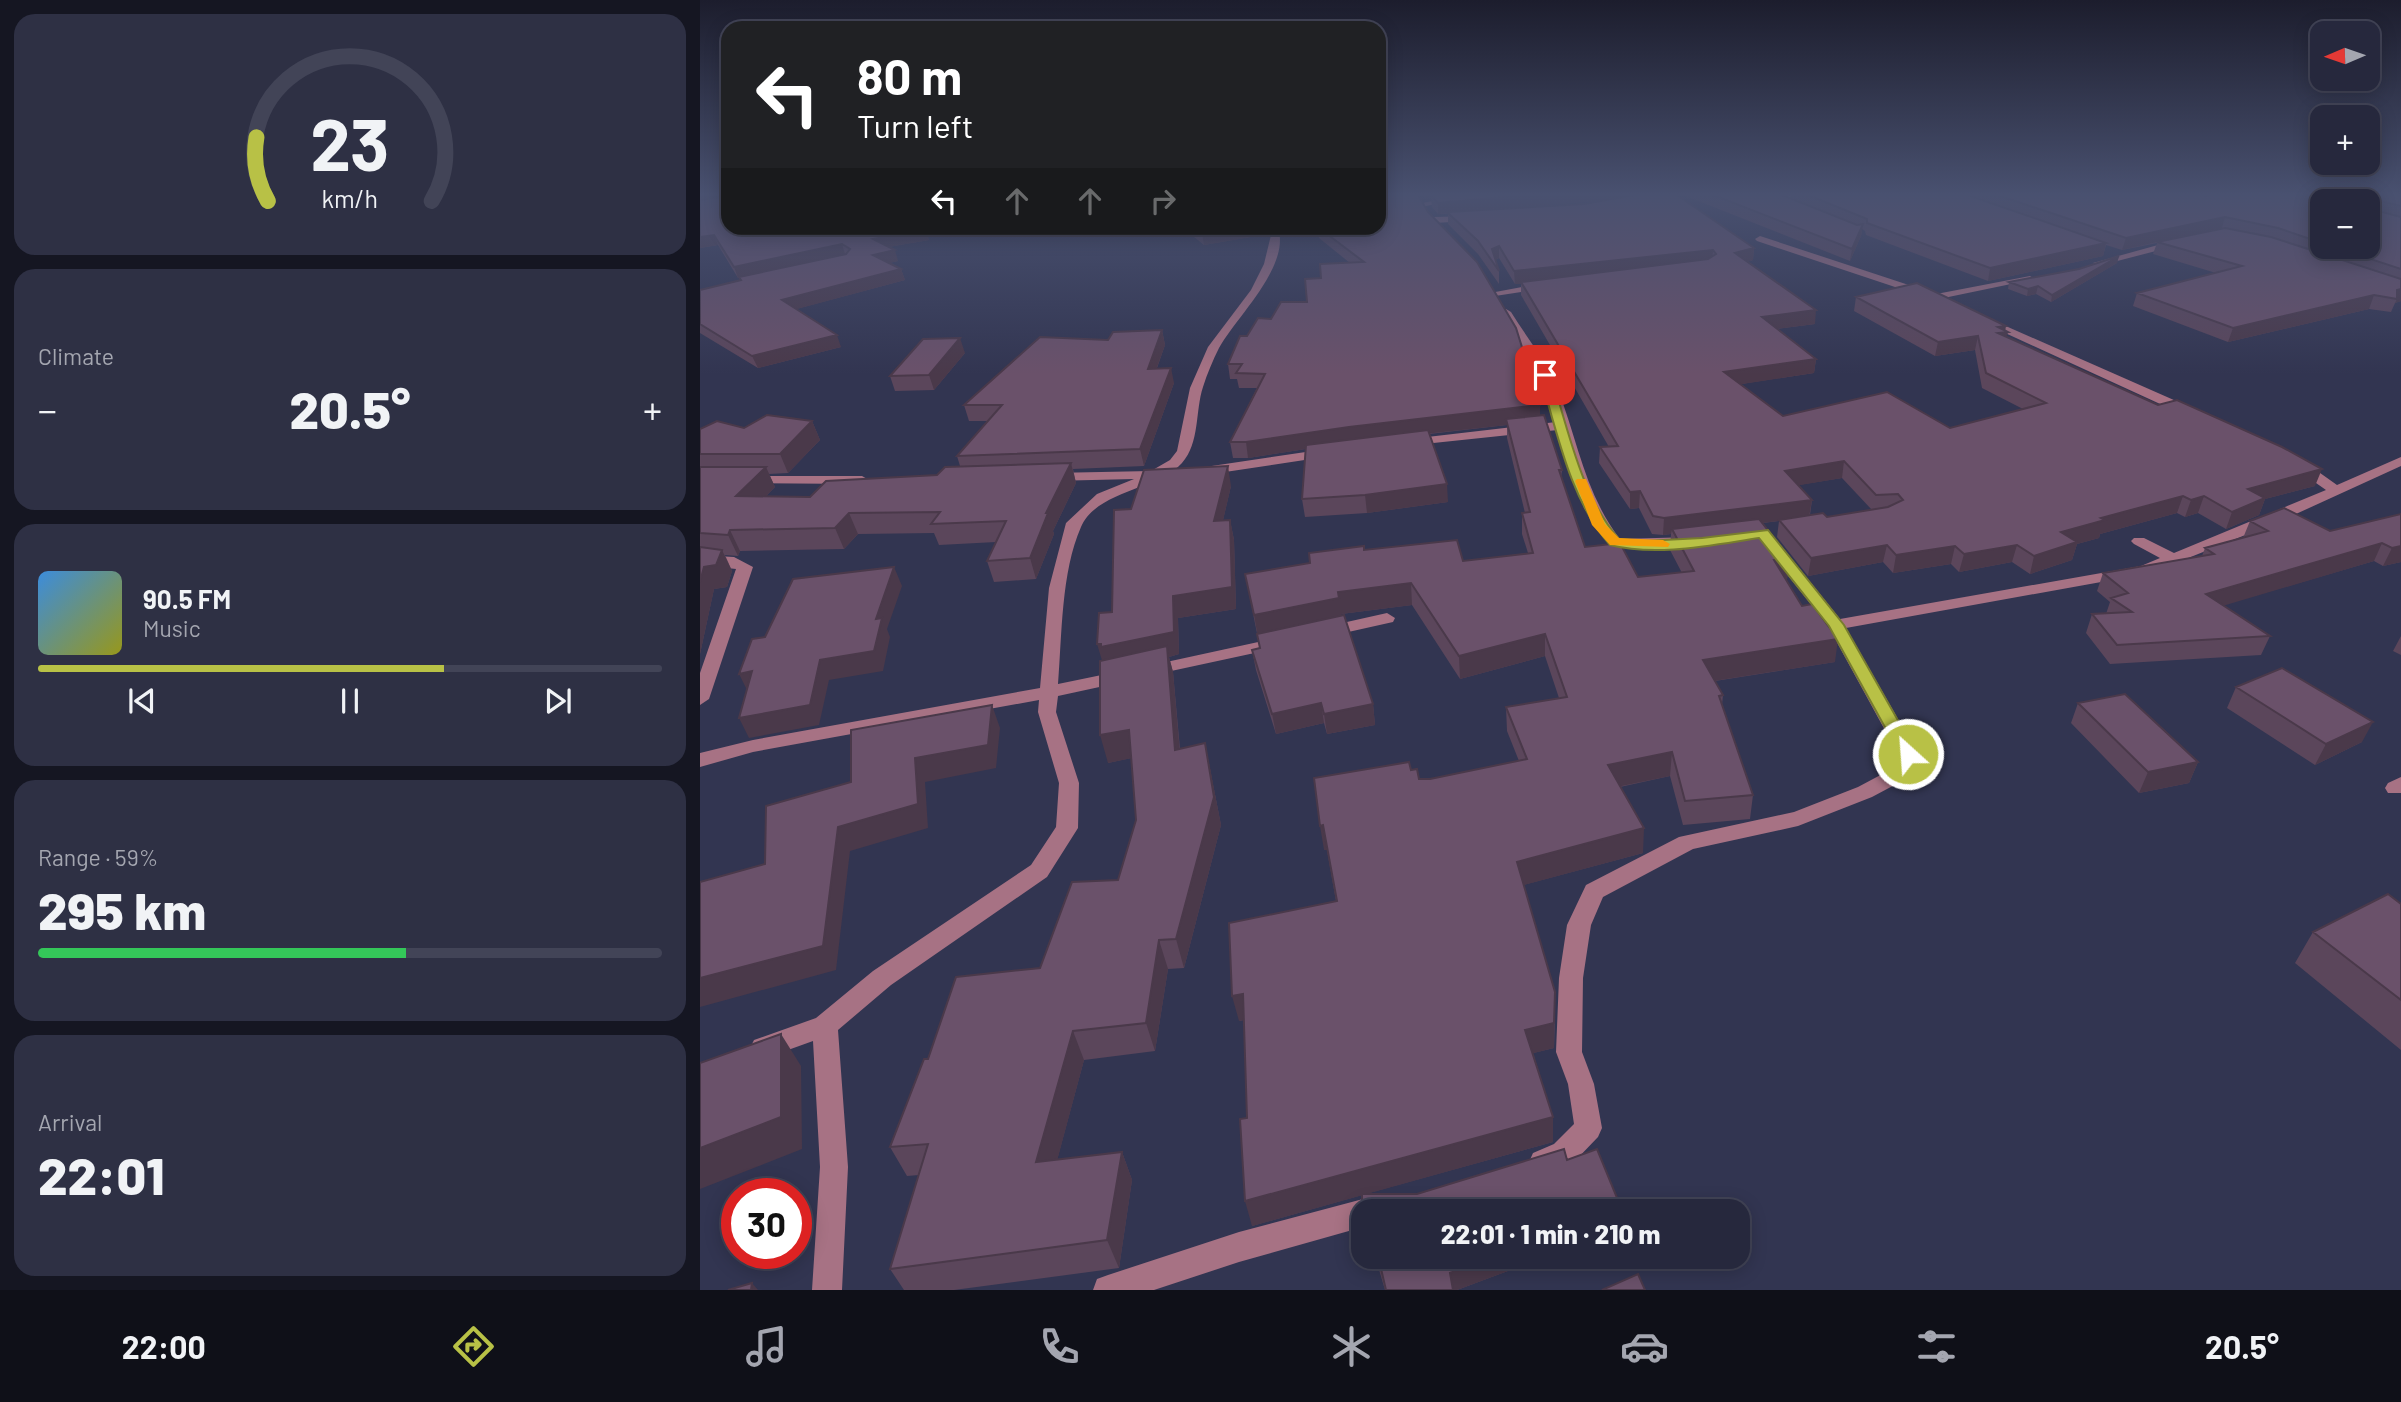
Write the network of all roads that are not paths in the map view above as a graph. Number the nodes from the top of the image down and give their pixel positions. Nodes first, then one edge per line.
1 (1271, 254) edge
2 (1806, 254) edge
3 (2116, 254) edge
4 (2129, 254) edge
5 (2121, 256) junction
6 (2087, 267) edge
7 (2037, 278) edge
8 (1551, 285) edge
9 (1934, 297) junction
10 (2195, 415) edge
11 (1563, 425) junction
12 (1389, 445) edge
13 (1338, 451) edge
14 (2290, 460) edge
15 (2401, 461) edge
16 (1158, 473) junction
17 (1042, 477) edge
18 (740, 480) edge
19 (873, 480) edge
20 (2335, 490) junction
21 (1763, 533) edge
22 (2139, 541) dead end
23 (1702, 542) edge
24 (2172, 558) junction
25 (700, 560) edge
26 (1387, 618) dead end
27 (1836, 625) junction
28 (1048, 691) junction
29 (700, 699) edge
30 (700, 760) edge
31 (825, 1026) junction
32 (738, 1057) edge
33 (1524, 1168) edge
34 (1351, 1216) edge
35 (827, 1290) edge
36 (1108, 1290) edge

1 - 16 street
2 - 9 street
3 - 5 street
4 - 5 street
5 - 6 street
7 - 9 street
8 - 11 street
9 - 10 street
11 - 12 street
11 - 23 street
13 - 16 street
14 - 20 street
15 - 20 street
16 - 17 street
16 - 28 street
18 - 19 street
20 - 24 street
21 - 27 street
22 - 24 street
24 - 27 street
25 - 29 street
26 - 28 street
27 - 33 street
28 - 30 street
28 - 31 street
31 - 32 street
31 - 35 street
34 - 36 street

